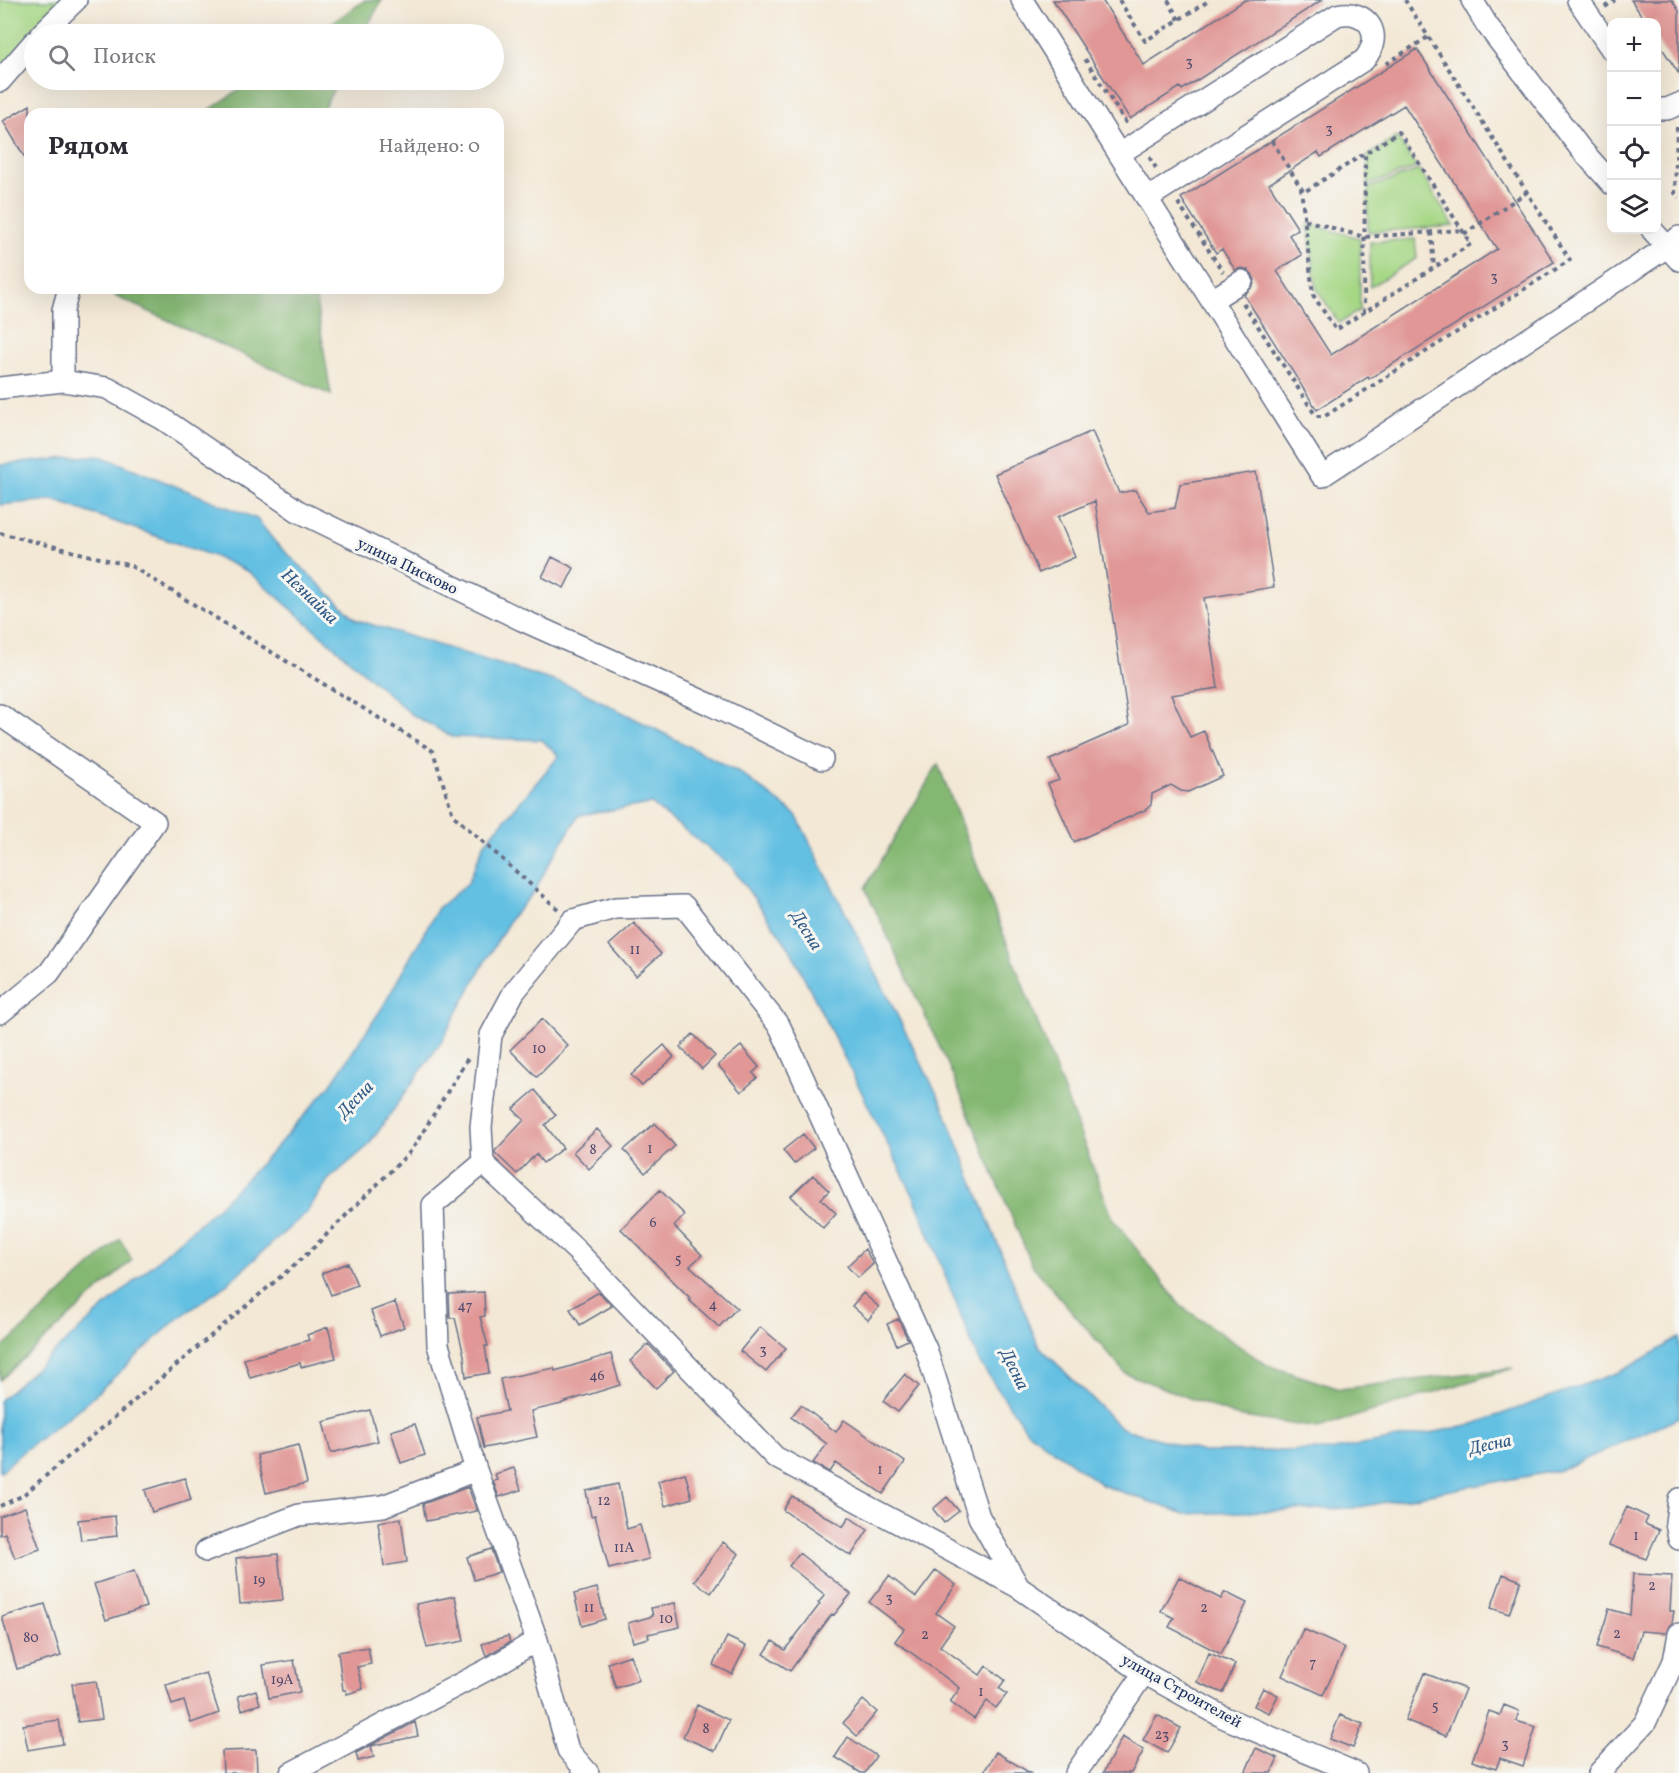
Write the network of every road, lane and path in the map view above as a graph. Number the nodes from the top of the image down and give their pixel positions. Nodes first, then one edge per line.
1 (76, 0) edge
2 (1022, 0) edge
3 (1119, 0) edge
4 (1168, 0) edge
5 (1210, 0) edge
6 (1405, 0) edge
7 (1472, 0) edge
8 (1578, 0) edge
9 (1179, 20) junction
10 (51, 24) edge
11 (1607, 44) edge
12 (24, 53) edge
13 (1085, 59) dead end
14 (0, 81) edge
15 (1678, 104) edge
16 (1661, 109) edge
17 (1270, 138) dead end
18 (1138, 141) junction
19 (1365, 153) junction
20 (1119, 154) junction
21 (1608, 180) edge
22 (1167, 186) junction
23 (1301, 188) junction
24 (1527, 192) junction
25 (1148, 198) junction
26 (1679, 198) edge
27 (1305, 220) junction
28 (1431, 232) junction
29 (1463, 232) junction
30 (1657, 234) edge
31 (1364, 237) junction
32 (1675, 248) edge
33 (1434, 268) junction
34 (1237, 284) junction
35 (67, 294) edge
36 (1212, 300) junction
37 (1364, 313) junction
38 (63, 381) junction
39 (0, 388) edge
40 (0, 533) edge
41 (0, 715) edge
42 (822, 759) dead end
43 (547, 900) dead end
44 (0, 1013) edge
45 (468, 1057) dead end
46 (483, 1163) junction
47 (476, 1470) junction
48 (1679, 1499) edge
49 (0, 1506) edge
50 (1679, 1539) edge
51 (206, 1551) dead end
52 (1018, 1587) junction
53 (1679, 1634) edge
54 (537, 1640) junction
55 (1144, 1672) junction
56 (291, 1773) edge
57 (588, 1773) edge
58 (1076, 1773) edge
59 (1356, 1773) edge
60 (1599, 1773) edge

1 - 10 street
2 - 20 street
3 - 9 path
4 - 9 path
5 - 9 path
6 - 24 path
7 - 21 street
8 - 11 street
12 - 14 street
13 - 18 path
15 - 16 street
15 - 26 path
17 - 23 path
18 - 20 street
18 - 22 path
18 - 22 street
19 - 23 path
19 - 29 path
19 - 31 path
20 - 25 street
22 - 25 street
22 - 34 path
23 - 27 path
24 - 29 path
24 - 34 path
25 - 36 street
27 - 31 path
27 - 37 path
28 - 29 path
28 - 31 path
28 - 33 path
29 - 33 path
30 - 32 street
31 - 37 path
32 - 36 street
33 - 37 path
34 - 36 street
35 - 38 street
38 - 39 street, улица Писково
38 - 42 street, улица Писково
40 - 43 path
41 - 44 street
45 - 49 path
46 - 47 street
46 - 52 street, улица Строителей
46 - 52 street
47 - 51 street
47 - 54 street
48 - 50 street
52 - 55 street, улица Строителей
53 - 60 street
54 - 56 street
54 - 57 street
55 - 58 street
55 - 59 street, улица Строителей

